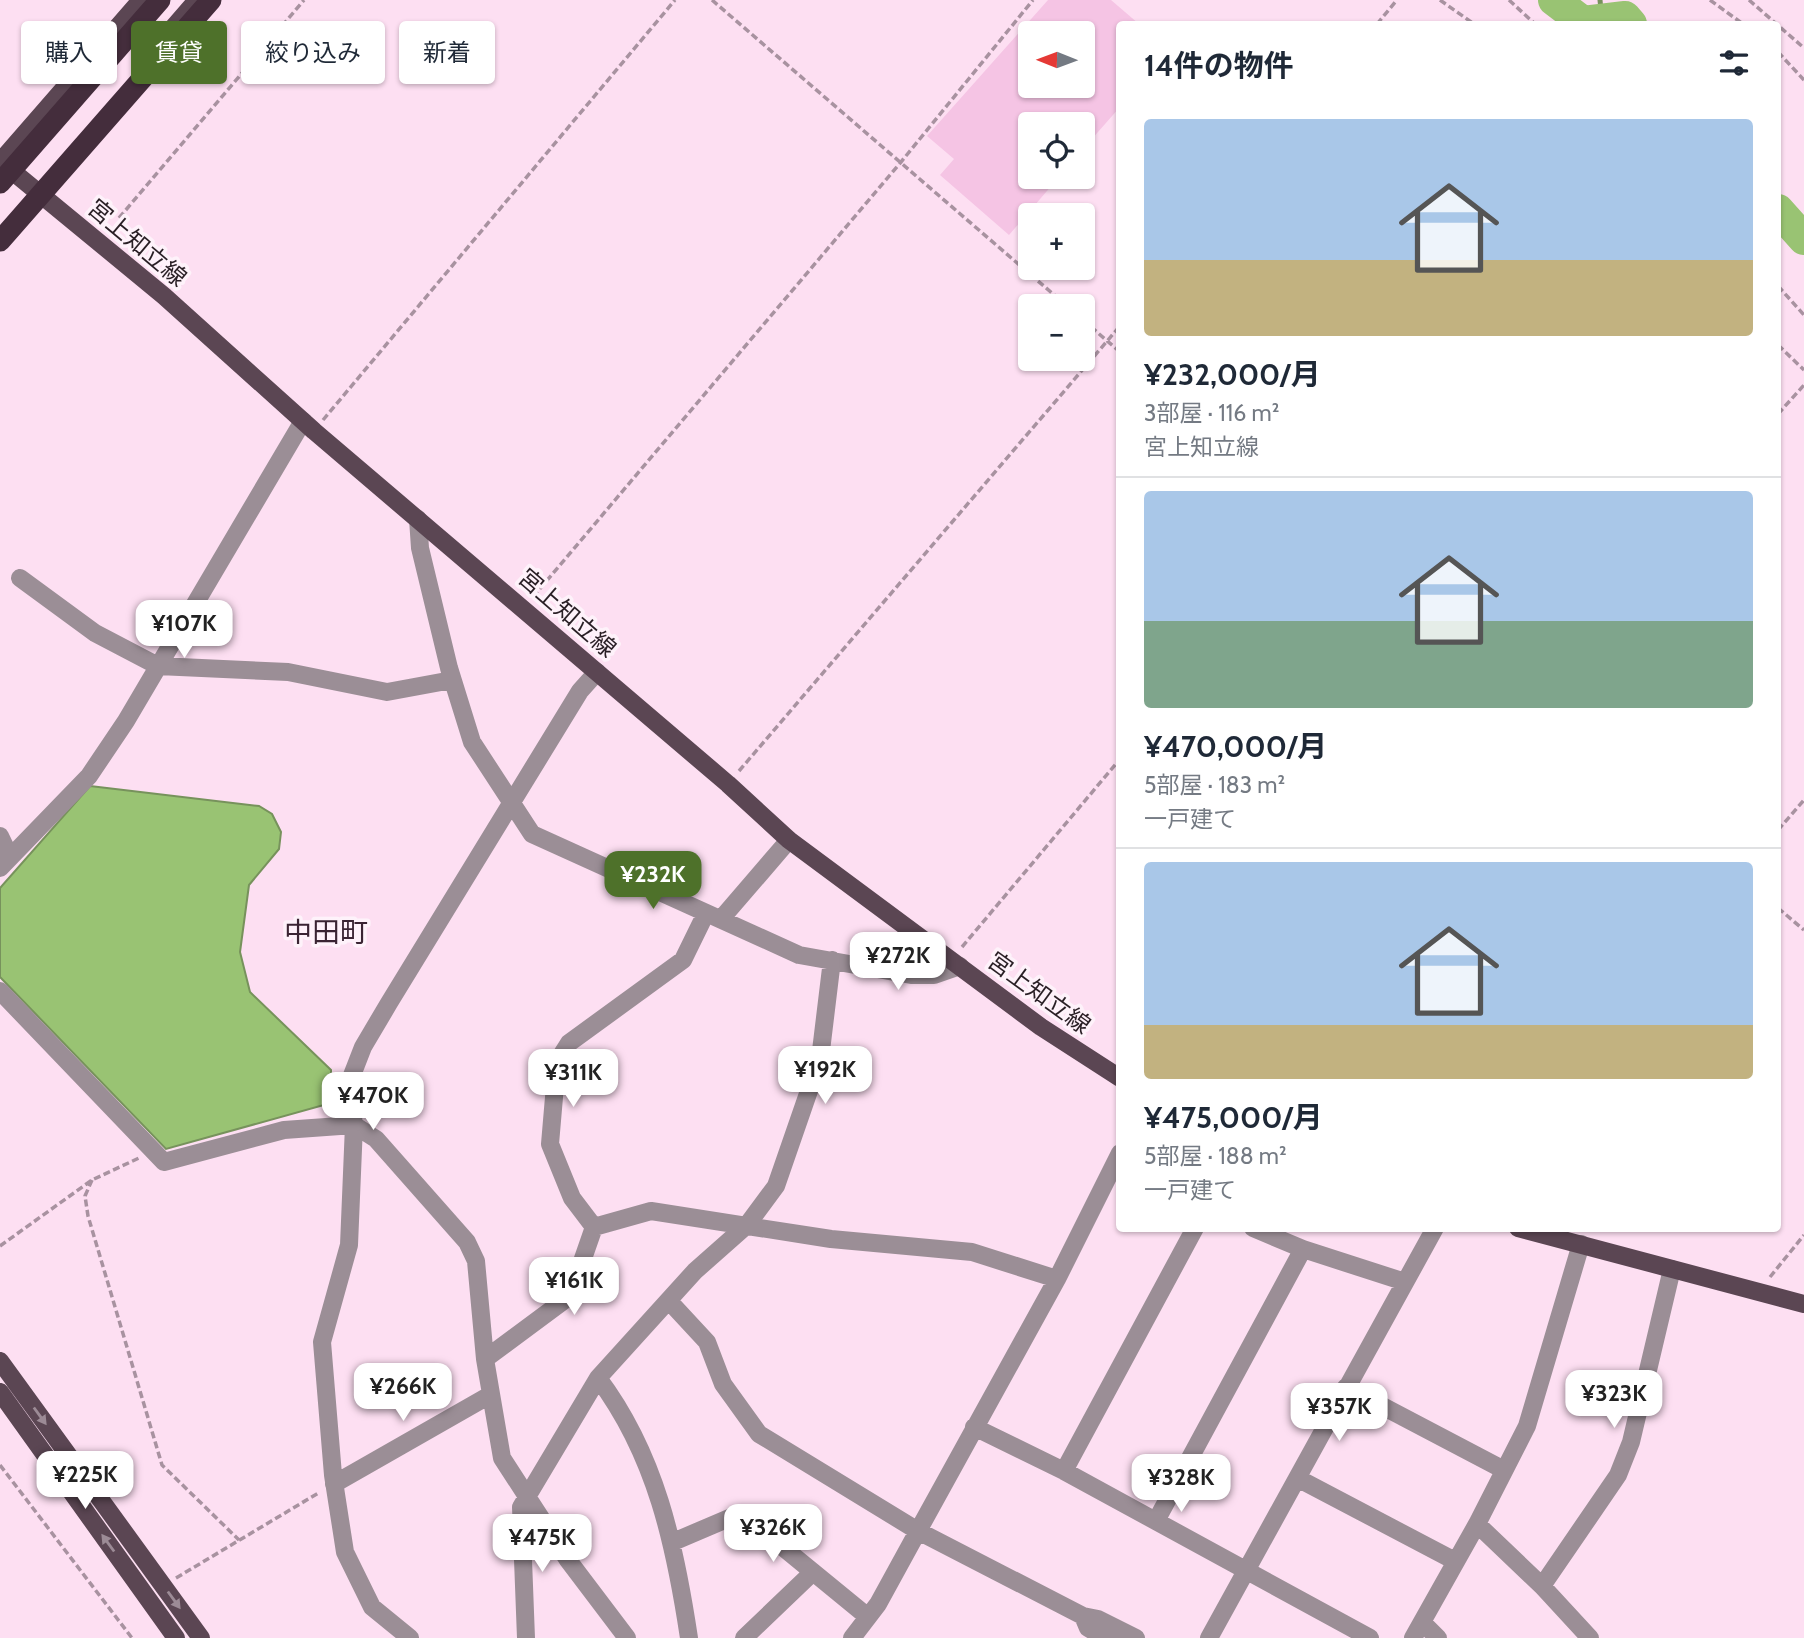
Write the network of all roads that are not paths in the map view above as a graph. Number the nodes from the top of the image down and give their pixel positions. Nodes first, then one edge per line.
1 (141, 0) edge
2 (160, 0) edge
3 (197, 0) edge
4 (211, 0) edge
5 (0, 161) edge
6 (0, 183) edge
7 (33, 190) junction
8 (0, 227) edge
9 (0, 241) edge
10 (309, 426) junction
11 (418, 519) junction
12 (20, 578) dead end
13 (158, 666) junction
14 (597, 672) junction
15 (452, 680) junction
16 (512, 805) junction
17 (0, 836) edge
18 (789, 840) junction
19 (5, 863) edge
20 (714, 916) junction
21 (832, 960) junction
22 (955, 962) junction
23 (0, 991) edge
24 (1116, 1076) edge
25 (355, 1125) junction
26 (1115, 1171) edge
27 (747, 1224) junction
28 (594, 1227) junction
29 (1193, 1232) edge
30 (1263, 1232) edge
31 (1433, 1232) edge
32 (1534, 1232) edge
33 (1581, 1244) junction
34 (1303, 1249) junction
35 (1672, 1269) junction
36 (1057, 1279) junction
37 (1405, 1282) junction
38 (669, 1301) junction
39 (1804, 1304) edge
40 (485, 1359) junction
41 (0, 1361) edge
42 (598, 1378) junction
43 (1346, 1387) junction
44 (0, 1392) edge
45 (490, 1395) junction
46 (974, 1427) junction
47 (1504, 1470) junction
48 (1064, 1471) junction
49 (1299, 1479) junction
50 (334, 1484) junction
51 (528, 1498) junction
52 (1156, 1521) junction
53 (1477, 1524) junction
54 (918, 1531) junction
55 (673, 1542) junction
56 (1455, 1561) junction
57 (813, 1572) junction
58 (1246, 1572) junction
59 (1542, 1586) junction
60 (1083, 1616) junction
61 (868, 1617) junction
62 (1418, 1630) edge
63 (176, 1638) edge
64 (201, 1638) edge
65 (410, 1638) edge
66 (526, 1638) edge
67 (627, 1638) edge
68 (689, 1638) edge
69 (744, 1638) edge
70 (852, 1638) edge
71 (1106, 1638) edge
72 (1136, 1638) edge
73 (1209, 1638) edge
74 (1370, 1638) edge
75 (1438, 1638) edge
76 (1590, 1638) edge

1 - 5 main road
2 - 6 highway, bridge
3 - 7 main road
4 - 9 highway, bridge
5 - 7 main road, 宮上知立線
7 - 8 main road
7 - 10 main road, 宮上知立線
10 - 11 main road, 宮上知立線
10 - 13 street
11 - 14 main road, 宮上知立線
11 - 15 street
12 - 13 street
13 - 15 street
13 - 19 street
14 - 16 street
14 - 18 main road, 宮上知立線
15 - 16 street
16 - 20 street
16 - 25 street
17 - 19 street
18 - 20 street
18 - 22 main road, 宮上知立線
20 - 21 street
20 - 28 street
21 - 22 street
21 - 27 street
22 - 24 main road, 宮上知立線
23 - 25 street
25 - 40 street
25 - 50 street
26 - 36 street
27 - 28 street
27 - 36 street
27 - 38 street
28 - 40 street
29 - 48 street
30 - 34 street
31 - 37 street
32 - 33 main road
33 - 35 main road
33 - 47 street
34 - 37 street
34 - 52 street
35 - 39 main road
35 - 59 street
36 - 46 street
37 - 43 street
38 - 42 street
38 - 54 street
40 - 45 street
41 -> 64 main road
42 - 51 street
42 - 55 street
43 - 47 street
43 - 49 street
63 -> 44 main road
45 - 50 street
45 - 51 street
46 - 48 street
46 - 54 street
47 - 53 street
48 - 52 street
49 - 56 street
49 - 58 street
50 - 65 street
51 - 66 street
51 - 67 street
52 - 58 street
53 - 56 street
53 - 59 street
54 - 60 street
54 - 61 street
55 - 57 street
55 - 68 street
56 - 62 street
57 - 61 street
57 - 69 street
58 - 73 street
58 - 74 street
59 - 76 street
60 - 71 street
60 - 72 street
61 - 70 street
62 - 75 street

